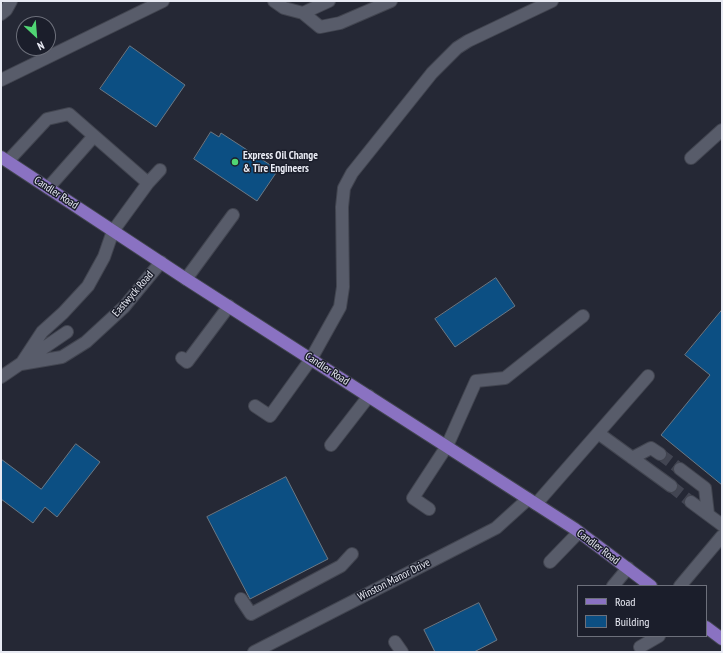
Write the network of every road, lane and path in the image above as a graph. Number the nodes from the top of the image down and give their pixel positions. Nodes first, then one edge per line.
1 (11, 1) edge
2 (163, 1) edge
3 (274, 1) edge
4 (329, 1) edge
5 (391, 1) edge
6 (552, 1) edge
7 (303, 13) junction
8 (1, 14) edge
9 (1, 80) edge
10 (722, 130) edge
11 (94, 136) junction
12 (691, 158) dead end
13 (4, 159) edge
14 (160, 170) dead end
15 (148, 183) junction
16 (48, 188) junction
17 (233, 215) dead end
18 (113, 231) junction
19 (161, 262) junction
20 (186, 279) junction
21 (229, 306) junction
22 (63, 312) junction
23 (583, 316) dead end
24 (66, 332) junction
25 (86, 342) junction
26 (182, 358) dead end
27 (311, 359) junction
28 (21, 364) junction
29 (648, 376) dead end
30 (1, 377) edge
31 (370, 396) junction
32 (255, 406) dead end
33 (598, 433) junction
34 (331, 445) dead end
35 (447, 446) junction
36 (660, 454) tunnel mouth
37 (632, 458) junction
38 (680, 469) tunnel mouth
39 (671, 486) tunnel mouth
40 (532, 501) junction
41 (691, 502) tunnel mouth
42 (429, 509) dead end
43 (708, 514) junction
44 (722, 525) edge
45 (579, 532) junction
46 (722, 536) edge
47 (352, 554) dead end
48 (550, 562) dead end
49 (628, 568) junction
50 (615, 585) edge
51 (650, 585) edge
52 (681, 585) edge
53 (241, 599) dead end
54 (707, 628) edge
55 (657, 637) edge
56 (722, 639) edge
57 (395, 642) dead end
58 (640, 647) dead end
59 (254, 652) edge
60 (402, 652) edge

1 - 8 street
2 - 9 street
3 - 7 street
4 - 7 street
5 - 7 street
6 - 27 street
10 - 12 street
11 - 13 street
11 - 15 street
11 - 16 street
13 - 16 main road, Candler Road
14 - 15 street, Eastwyck Road
15 - 18 street, Eastwyck Road
16 - 18 main road, Candler Road
17 - 20 street
18 - 19 main road, Candler Road
18 - 22 street, Eastwyck Road
19 - 20 main road, Candler Road
19 - 25 street, Eastwyck Road
20 - 21 main road, Candler Road
21 - 26 street
21 - 27 main road, Candler Road
22 - 24 street
22 - 28 street, Eastwyck Road
23 - 35 street
24 - 25 street
24 - 28 street, Eastwyck Road
25 - 28 street, Eastwyck Road
27 - 31 main road, Candler Road
27 - 32 street
28 - 30 street, Eastwyck Road
29 - 33 street, Winston Manor Drive
31 - 34 street
31 - 35 main road, Candler Road
33 - 37 street
33 - 40 street, Winston Manor Drive
35 - 40 main road, Candler Road
35 - 42 street
36 - 37 street
37 - 39 street
38 - 43 street
40 - 45 main road, Candler Road
40 - 59 street, Winston Manor Drive
41 - 43 street
43 - 44 street
45 - 48 street
45 - 49 main road, Candler Road
46 - 52 street
47 - 53 street
49 - 50 street
49 - 51 main road, Candler Road
54 - 56 main road
55 - 58 street
57 - 60 street

